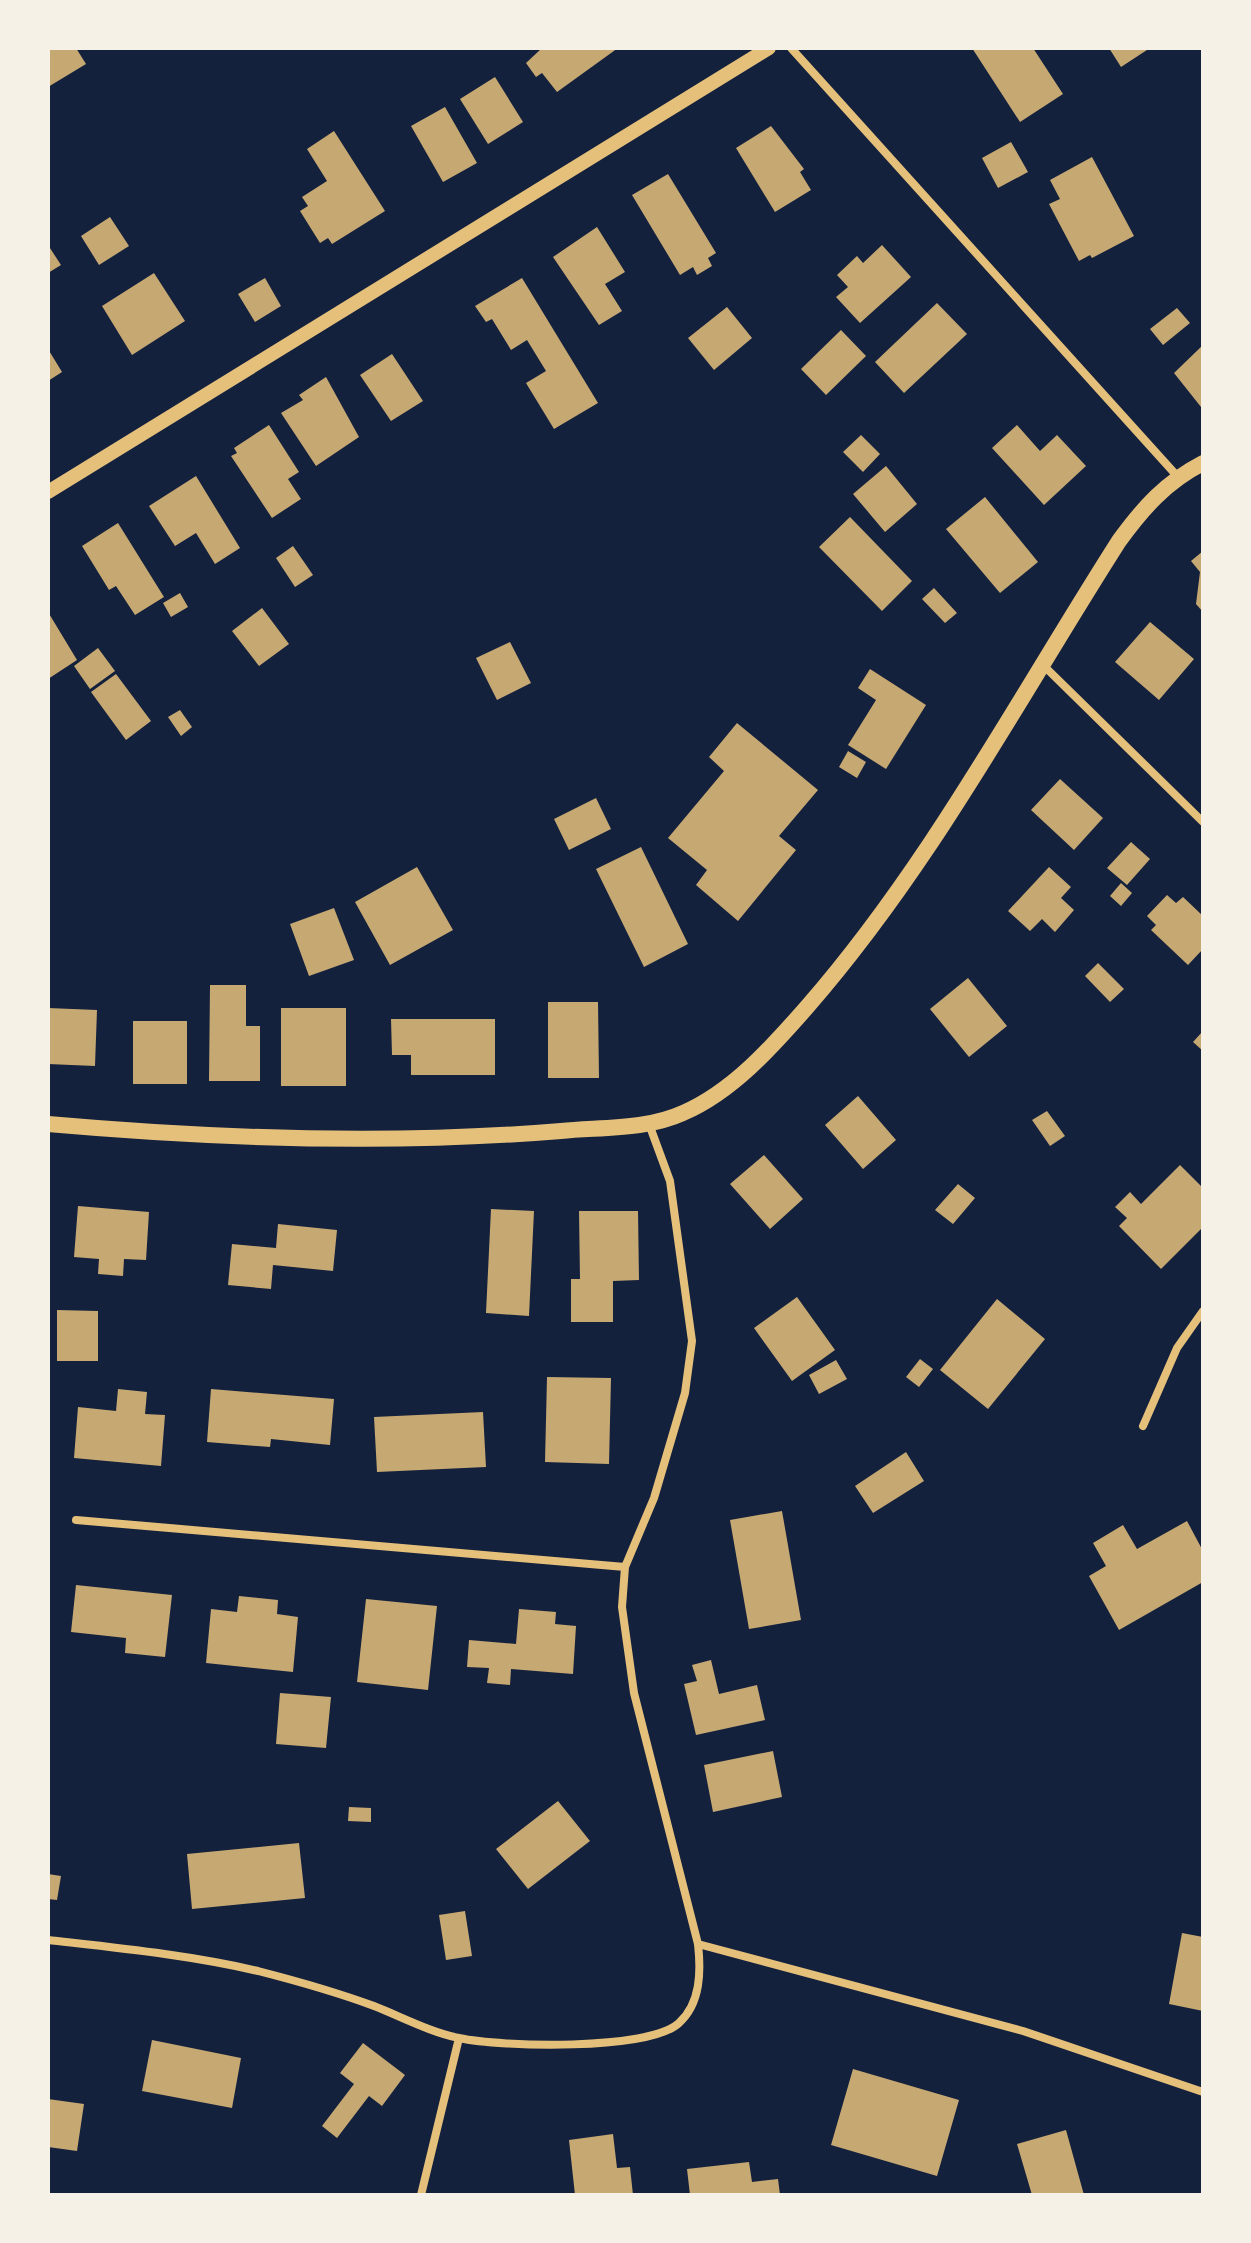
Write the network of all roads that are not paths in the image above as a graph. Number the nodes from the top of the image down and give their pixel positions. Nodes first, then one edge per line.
1 (769, 48) edge
2 (791, 48) edge
3 (1203, 463) edge
4 (1178, 477) junction
5 (48, 492) edge
6 (1043, 665) junction
7 (1203, 822) edge
8 (648, 1123) junction
9 (48, 1124) edge
10 (1203, 1311) edge
11 (1143, 1426) dead end
12 (76, 1520) dead end
13 (625, 1567) junction
14 (48, 1940) edge
15 (698, 1944) junction
16 (459, 2038) junction
17 (1203, 2092) edge
18 (421, 2195) edge

1 - 5 street
2 - 4 street
3 - 4 main road
4 - 6 main road
6 - 7 street
6 - 8 main road
8 - 9 main road
8 - 13 street
10 - 11 street
12 - 13 street
13 - 15 street
14 - 16 street
15 - 16 street
15 - 17 street
16 - 18 street

